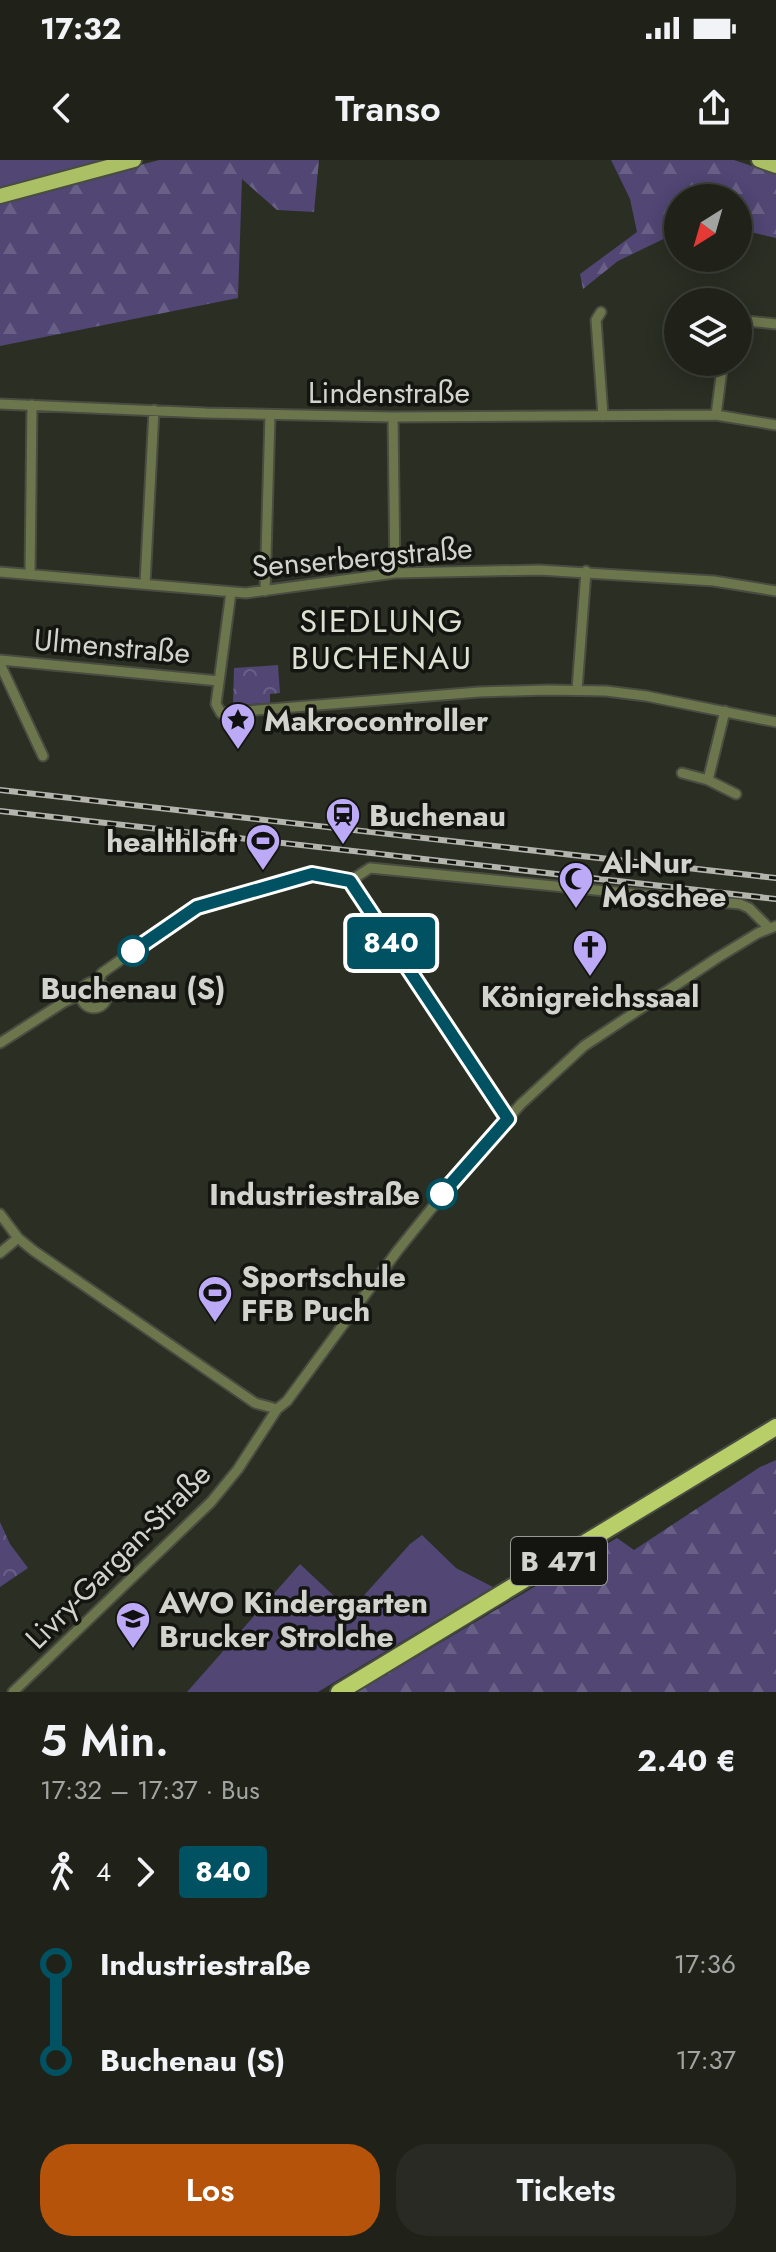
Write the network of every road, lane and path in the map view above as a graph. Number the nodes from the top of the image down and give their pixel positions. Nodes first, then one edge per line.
1 (134, 160) edge
2 (759, 160) edge
3 (776, 166) edge
4 (0, 196) edge
5 (601, 312) dead end
6 (752, 321) edge
7 (776, 324) edge
8 (721, 376) edge
9 (0, 404) edge
10 (32, 405) junction
11 (154, 410) junction
12 (270, 415) junction
13 (716, 415) junction
14 (603, 416) junction
15 (393, 417) junction
16 (776, 425) edge
17 (586, 571) junction
18 (0, 572) edge
19 (395, 573) junction
20 (30, 574) junction
21 (145, 584) junction
22 (265, 591) junction
23 (776, 591) edge
24 (231, 592) junction
25 (0, 662) edge
26 (219, 681) junction
27 (577, 690) junction
28 (725, 711) junction
29 (776, 722) edge
30 (43, 756) dead end
31 (682, 773) dead end
32 (708, 780) junction
33 (736, 794) dead end
34 (296, 880) joint
35 (350, 881) junction
36 (772, 927) edge
37 (119, 961) joint
38 (98, 982) junction
39 (81, 998) junction
40 (0, 1043) edge
41 (508, 1119) junction
42 (0, 1214) edge
43 (18, 1238) junction
44 (0, 1253) edge
45 (277, 1409) junction
46 (776, 1427) edge
47 (13, 1692) edge
48 (339, 1692) edge

1 - 4 main road
2 - 3 main road
5 - 14 street
6 - 7 street
8 - 13 street
9 - 10 street, Lindenstraße
10 - 11 street, Lindenstraße
10 - 20 street
11 - 12 street, Lindenstraße
11 - 21 street
12 - 15 street, Lindenstraße
12 - 22 street
13 - 14 street, Lindenstraße
13 - 16 street, Lindenstraße
14 - 15 street, Lindenstraße
15 - 19 street
17 - 19 street, Senserbergstraße
17 - 23 street, Senserbergstraße
17 - 27 street
18 - 20 street, Senserbergstraße
19 - 22 street, Senserbergstraße
20 - 21 street, Senserbergstraße
21 - 24 street, Senserbergstraße
22 - 24 street, Senserbergstraße
24 - 26 street
25 - 26 street, Ulmenstraße
25 - 30 street
26 - 27 street
27 - 28 street
28 - 29 street
28 - 32 street
31 - 32 street
32 - 33 street
34 - 35 street
34 - 37 street
35 - 36 street
35 - 41 street
36 - 41 street
37 - 38 street
38 - 39 street
38 - 39 street
39 - 40 street
41 - 45 street
42 - 43 street
43 - 44 street
43 - 45 street
45 - 47 street, Livry-Gargan-Straße
46 - 48 highway, B 471

